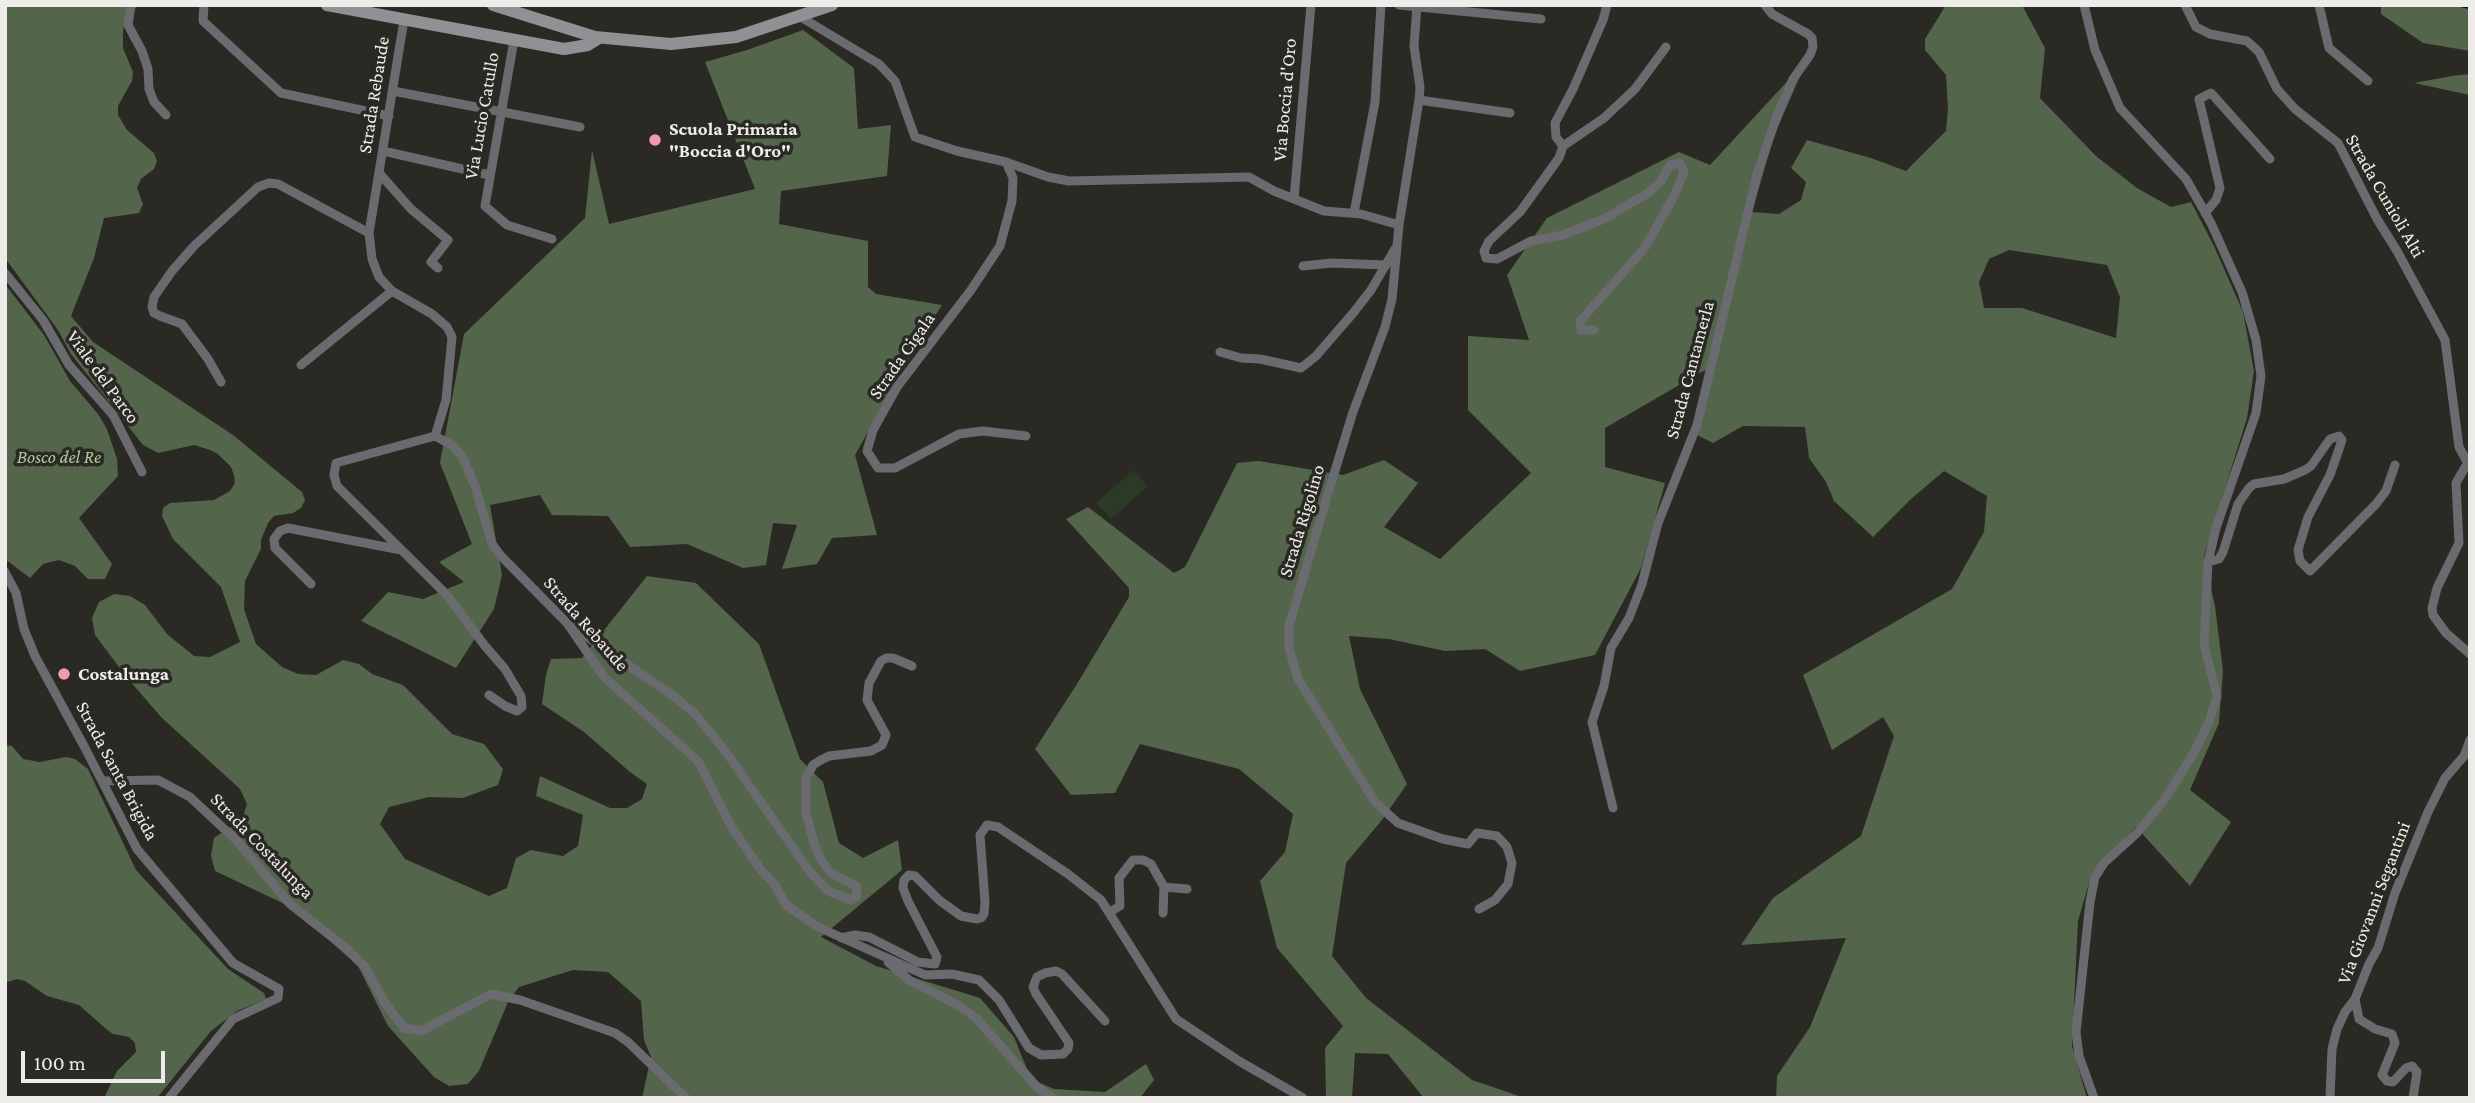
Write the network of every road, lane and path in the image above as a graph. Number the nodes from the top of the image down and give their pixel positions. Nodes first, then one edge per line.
1 (131, 5) edge
2 (204, 5) edge
3 (327, 5) edge
4 (494, 5) edge
5 (832, 5) edge
6 (1311, 5) edge
7 (1381, 5) edge
8 (1399, 5) edge
9 (1606, 5) edge
10 (1765, 5) edge
11 (2084, 5) edge
12 (2185, 5) edge
13 (2319, 5) edge
14 (1416, 7) edge
15 (799, 16) junction
16 (1541, 19) dead end
17 (404, 20) junction
18 (599, 38) junction
19 (514, 40) junction
20 (1667, 47) dead end
21 (2368, 81) dead end
22 (393, 91) junction
23 (1419, 100) junction
24 (501, 112) junction
25 (1510, 113) dead end
26 (166, 115) dead end
27 (388, 116) junction
28 (580, 127) dead end
29 (1563, 146) junction
30 (383, 151) junction
31 (2270, 159) dead end
32 (1006, 162) junction
33 (379, 173) junction
34 (489, 175) junction
35 (1294, 199) junction
36 (2205, 213) junction
37 (1354, 214) junction
38 (1399, 225) junction
39 (369, 233) junction
40 (552, 239) dead end
41 (1398, 244) junction
42 (1386, 265) junction
43 (1303, 266) dead end
44 (438, 268) dead end
45 (5, 273) edge
46 (392, 291) junction
47 (1594, 330) dead end
48 (1220, 352) dead end
49 (301, 365) dead end
50 (221, 382) dead end
51 (435, 436) junction
52 (1026, 436) dead end
53 (2395, 465) dead end
54 (2468, 466) edge
55 (142, 472) dead end
56 (402, 550) junction
57 (2208, 562) junction
58 (5, 572) edge
59 (311, 584) dead end
60 (567, 623) junction
61 (2470, 654) edge
62 (912, 666) dead end
63 (489, 695) dead end
64 (2470, 740) edge
65 (102, 781) junction
66 (1613, 808) dead end
67 (1164, 887) junction
68 (1187, 889) dead end
69 (1479, 909) dead end
70 (1110, 912) junction
71 (1163, 913) dead end
72 (841, 938) junction
73 (881, 956) junction
74 (2356, 999) junction
75 (1105, 1021) dead end
76 (169, 1098) edge
77 (686, 1098) edge
78 (1053, 1098) edge
79 (1303, 1098) edge
80 (2094, 1098) edge
81 (2330, 1098) edge
82 (2413, 1098) edge

1 - 26 street
2 - 27 street
3 - 17 main road
4 - 18 main road
5 - 15 main road
6 - 35 street, Via Boccia d'Oro
7 - 37 street
8 - 14 street
9 - 29 street
10 - 66 street, Strada Cantamerla
11 - 36 street
12 - 54 street, Strada Cunioli Alti
13 - 21 street
14 - 16 street
14 - 23 street, Strada Rigolino
15 - 18 main road
15 - 32 street
17 - 19 main road
17 - 22 street, Strada Rebaude
18 - 19 main road
19 - 24 street, Via Lucio Catullo
20 - 29 street
22 - 24 street
22 - 27 street, Strada Rebaude
23 - 25 street
23 - 38 street, Strada Rigolino
24 - 28 street
24 - 34 street, Via Lucio Catullo
27 - 30 street, Strada Rebaude
29 - 47 street
30 - 33 street, Strada Rebaude
30 - 34 street
31 - 36 street
32 - 35 street
32 - 52 street, Strada Cigala
33 - 39 street, Strada Rebaude
33 - 44 street
34 - 40 street, Via Lucio Catullo
35 - 37 street
36 - 57 street
37 - 38 street
38 - 41 street, Strada Rigolino
39 - 46 street, Strada Rebaude
39 - 50 street
41 - 42 street
41 - 69 street, Strada Rigolino
42 - 43 street
42 - 48 street
45 - 55 street, Viale del Parco
46 - 49 street
46 - 51 street, Strada Rebaude
51 - 56 street
51 - 60 street, Strada Rebaude
53 - 57 street
54 - 61 street
56 - 59 street
56 - 63 street
57 - 80 street
58 - 65 street, Strada Santa Brigida
60 - 62 street
60 - 72 street, Strada Rebaude
64 - 74 street, Via Giovanni Segantini
65 - 76 street, Strada Santa Brigida
65 - 77 street, Strada Costalunga
67 - 68 street
67 - 70 street
67 - 71 street
70 - 72 street
70 - 79 street
72 - 73 street, Strada Rebaude
73 - 75 street, Strada Rebaude
73 - 78 street
74 - 81 street
74 - 82 street, Via Giovanni Segantini

